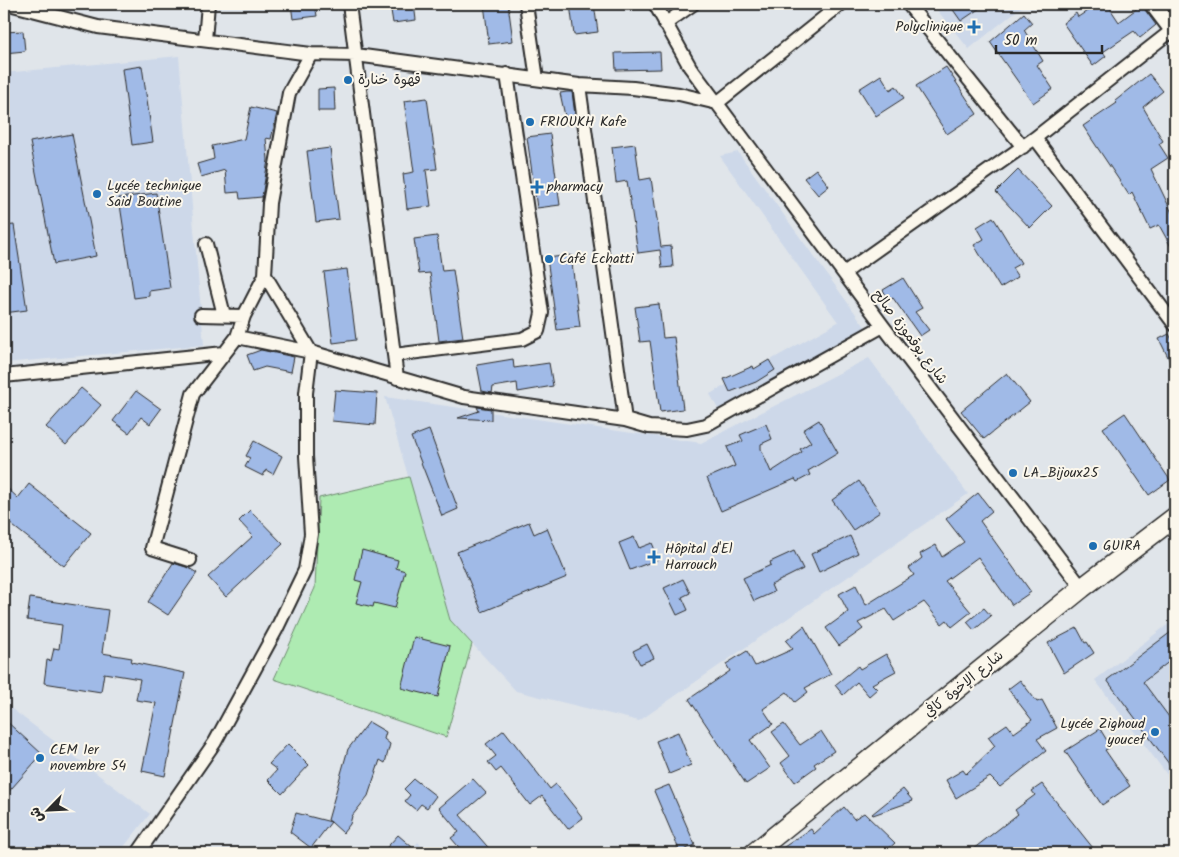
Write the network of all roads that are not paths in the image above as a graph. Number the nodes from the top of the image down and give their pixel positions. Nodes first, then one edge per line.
1 (9, 4) edge
2 (208, 4) edge
3 (349, 4) edge
4 (526, 4) edge
5 (655, 4) edge
6 (692, 4) edge
7 (841, 4) edge
8 (908, 4) edge
9 (1152, 4) edge
10 (665, 24) junction
11 (1175, 30) edge
12 (206, 40) junction
13 (311, 54) junction
14 (356, 55) junction
15 (507, 74) junction
16 (537, 79) junction
17 (579, 85) junction
18 (717, 103) junction
19 (1035, 138) junction
20 (1023, 147) junction
21 (206, 244) dead end
22 (844, 273) junction
23 (265, 274) junction
24 (202, 315) dead end
25 (224, 315) junction
26 (244, 316) junction
27 (1175, 325) edge
28 (882, 326) junction
29 (237, 337) junction
30 (311, 352) junction
31 (224, 353) junction
32 (394, 355) junction
33 (4, 376) edge
34 (397, 378) junction
35 (625, 420) junction
36 (1175, 517) edge
37 (190, 560) dead end
38 (1082, 588) junction
39 (138, 853) edge
40 (754, 853) edge

1 - 12 street
2 - 12 street
3 - 14 street
4 - 16 street
5 - 10 street, شارع بوقموزة صالح
6 - 10 street
7 - 18 street
8 - 20 street
9 - 11 street
10 - 18 street, شارع بوقموزة صالح
11 - 19 street
12 - 13 street
13 - 14 street
13 - 23 street
14 - 15 street
14 - 32 street
15 - 16 street
15 - 32 street
16 - 17 street
17 - 18 street
17 - 35 street
18 - 22 street, شارع بوقموزة صالح
19 - 20 street
19 - 27 street
20 - 22 street
21 - 25 street
22 - 28 street, شارع بوقموزة صالح
23 - 26 street
23 - 30 street
24 - 25 street
25 - 26 street
26 - 29 street
28 - 35 street
28 - 38 street, شارع بوقموزة صالح
29 - 30 street
29 - 31 street
30 - 34 street
30 - 39 street
31 - 33 street
31 - 37 street
32 - 34 street
34 - 35 street
36 - 38 main road, شارع الإخوة كافي
38 - 40 main road, شارع الإخوة كافي

